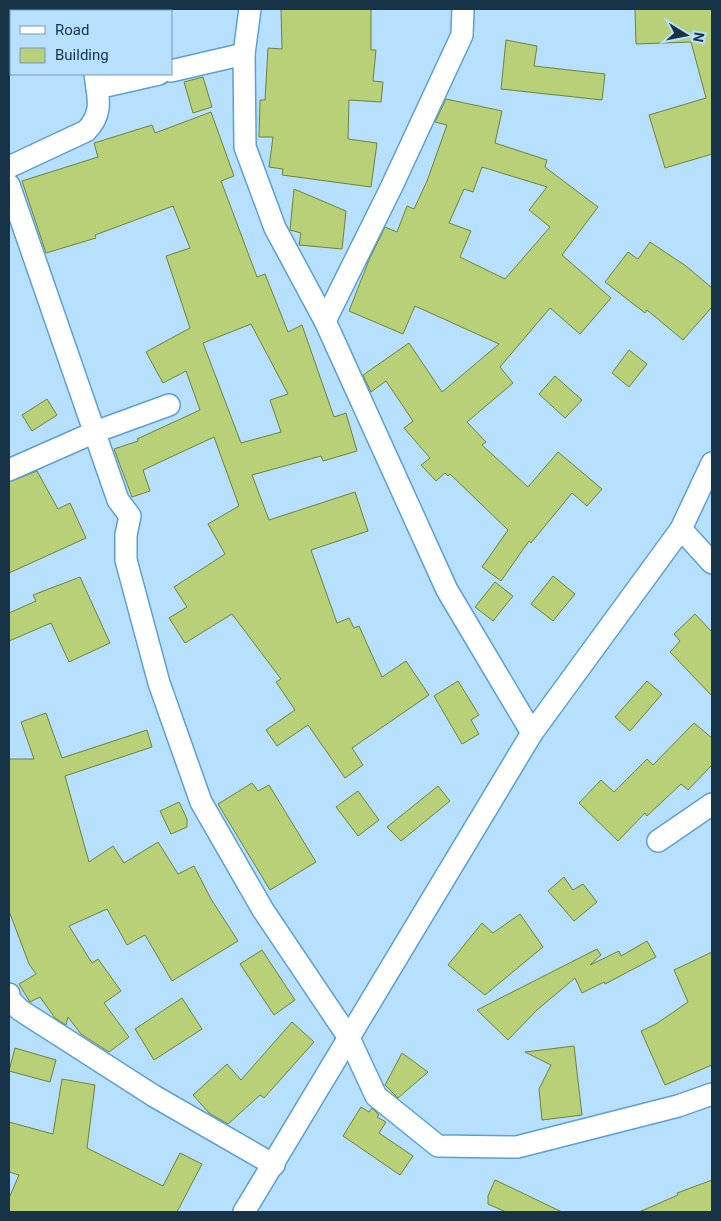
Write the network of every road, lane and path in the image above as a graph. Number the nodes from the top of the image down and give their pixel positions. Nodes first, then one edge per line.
1 (250, 9) edge
2 (463, 9) edge
3 (244, 54) junction
4 (172, 71) edge
5 (150, 75) edge
6 (96, 81) edge
7 (9, 167) edge
8 (9, 185) edge
9 (325, 322) junction
10 (169, 405) dead end
11 (95, 432) junction
12 (712, 463) edge
13 (9, 470) edge
14 (681, 529) junction
15 (712, 563) edge
16 (532, 733) junction
17 (712, 804) edge
18 (658, 841) dead end
19 (9, 994) edge
20 (349, 1038) junction
21 (712, 1094) edge
22 (274, 1165) junction
23 (244, 1212) edge

1 - 3 street
2 - 9 street
3 - 4 street
3 - 9 street
5 - 6 street
6 - 7 street
8 - 11 street
9 - 16 street
10 - 11 street
11 - 13 street
11 - 20 street
12 - 14 street
14 - 15 street
14 - 16 street
16 - 20 street
17 - 18 street
19 - 22 street
20 - 21 street
20 - 22 street
22 - 23 street

